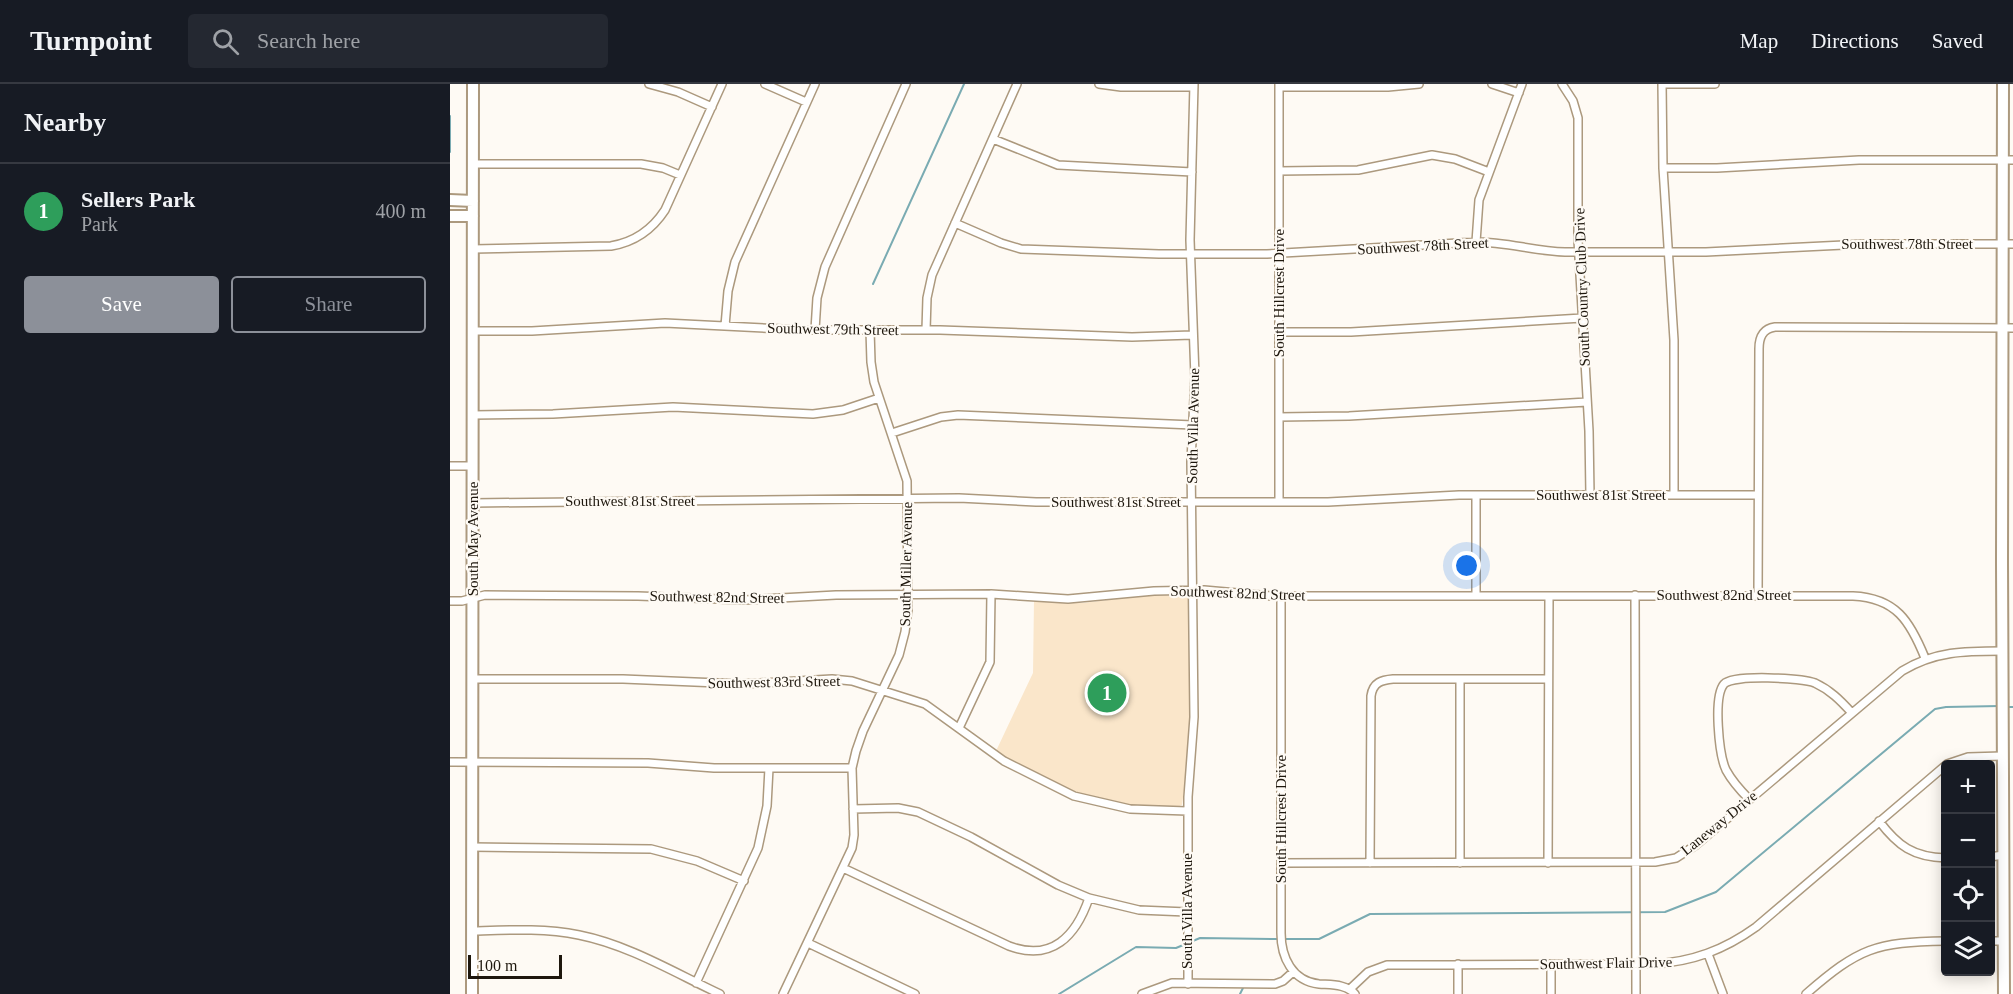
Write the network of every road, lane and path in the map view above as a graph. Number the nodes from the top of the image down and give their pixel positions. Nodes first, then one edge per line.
1 (473, 84) edge
2 (649, 84) edge
3 (722, 84) edge
4 (765, 84) edge
5 (814, 84) edge
6 (906, 84) edge
7 (1017, 84) edge
8 (1099, 84) edge
9 (1419, 84) edge
10 (1492, 84) edge
11 (1522, 84) edge
12 (1563, 84) edge
13 (1662, 84) edge
14 (1715, 84) edge
15 (2003, 84) edge
16 (1279, 85) edge
17 (1194, 86) edge
18 (1519, 93) junction
19 (806, 102) junction
20 (712, 107) junction
21 (993, 139) junction
22 (2008, 160) edge
23 (473, 164) junction
24 (1663, 168) junction
25 (1279, 171) junction
26 (1192, 172) junction
27 (1489, 172) junction
28 (680, 175) junction
29 (450, 201) edge
30 (473, 201) junction
31 (450, 216) edge
32 (473, 216) junction
33 (955, 223) junction
34 (1476, 242) junction
35 (2008, 244) edge
36 (473, 249) junction
37 (1579, 252) junction
38 (1668, 252) junction
39 (1191, 254) junction
40 (1279, 254) junction
41 (1582, 318) junction
42 (725, 326) junction
43 (2008, 328) edge
44 (815, 330) junction
45 (870, 330) junction
46 (926, 330) junction
47 (473, 331) junction
48 (1278, 332) junction
49 (1192, 335) junction
50 (879, 398) junction
51 (1587, 402) junction
52 (2008, 412) edge
53 (473, 415) junction
54 (1279, 417) junction
55 (1193, 425) junction
56 (892, 433) junction
57 (450, 466) edge
58 (473, 466) junction
59 (1476, 495) junction
60 (1590, 495) junction
61 (1674, 495) junction
62 (1758, 495) junction
63 (2008, 497) edge
64 (908, 499) junction
65 (1279, 501) junction
66 (473, 502) junction
67 (1191, 502) junction
68 (1192, 590) junction
69 (907, 594) junction
70 (992, 594) junction
71 (1476, 595) junction
72 (1635, 595) junction
73 (1758, 595) junction
74 (1281, 596) junction
75 (1549, 596) junction
76 (473, 598) junction
77 (450, 601) edge
78 (2006, 657) edge
79 (1925, 658) junction
80 (473, 679) junction
81 (1460, 679) junction
82 (1548, 679) junction
83 (882, 690) junction
84 (1851, 712) junction
85 (959, 728) junction
86 (2002, 756) junction
87 (1960, 760) edge
88 (450, 762) edge
89 (473, 762) junction
90 (769, 768) junction
91 (852, 768) junction
92 (1941, 769) edge
93 (1749, 799) junction
94 (853, 809) junction
95 (1187, 810) junction
96 (1879, 821) junction
97 (472, 847) junction
98 (2003, 855) junction
99 (1995, 856) edge
100 (1941, 857) edge
101 (1635, 862) junction
102 (1281, 863) junction
103 (1370, 863) junction
104 (1460, 863) junction
105 (1548, 863) junction
106 (843, 868) junction
107 (744, 881) junction
108 (1089, 898) junction
109 (1187, 912) junction
110 (473, 931) junction
111 (1941, 941) edge
112 (1995, 941) edge
113 (2004, 941) junction
114 (808, 944) junction
115 (1708, 954) junction
116 (1458, 964) junction
117 (1551, 964) junction
118 (1635, 964) junction
119 (1293, 972) junction
120 (696, 983) junction
121 (1188, 984) junction
122 (2007, 991) edge
123 (1352, 992) edge
124 (472, 994) edge
125 (720, 994) edge
126 (783, 994) edge
127 (915, 994) edge
128 (1142, 994) edge
129 (1458, 994) edge
130 (1551, 994) edge
131 (1636, 994) edge
132 (1723, 994) edge
133 (1806, 994) edge

1 - 23 main road, South May Avenue
2 - 20 street
3 - 20 street
4 - 19 street
5 - 19 street
6 - 44 street
7 - 21 street
8 - 17 street
9 - 16 street
10 - 18 street
11 - 18 street
12 - 37 street, South Country Club Drive
13 - 14 street
13 - 24 street
15 - 22 main road
16 - 25 street, South Hillcrest Drive
17 - 26 street, South Villa Avenue
18 - 27 street
19 - 42 street
20 - 28 street
21 - 26 street
21 - 33 street
22 - 24 street
22 - 35 main road
23 - 28 street
23 - 30 main road, South May Avenue
24 - 38 street
25 - 27 street
25 - 40 street, South Hillcrest Drive
26 - 39 street, South Villa Avenue
27 - 34 street
28 - 36 street
29 - 30 main road
30 - 32 main road, South May Avenue
31 - 32 main road
32 - 36 main road, South May Avenue
33 - 39 street, Southwest 78th Street
33 - 46 street
34 - 37 street, Southwest 78th Street
34 - 40 street, Southwest 78th Street
35 - 38 street, Southwest 78th Street
35 - 43 main road
36 - 47 main road, South May Avenue
37 - 38 street, Southwest 78th Street
37 - 41 street, South Country Club Drive
38 - 61 street
39 - 40 street, Southwest 78th Street
39 - 49 street, South Villa Avenue
40 - 48 street, South Hillcrest Drive
41 - 48 street
41 - 51 street, South Country Club Drive
42 - 44 street, Southwest 79th Street
42 - 47 street, Southwest 79th Street
43 - 52 main road
43 - 62 street
44 - 45 street, Southwest 79th Street
45 - 46 street, Southwest 79th Street
45 - 50 street, South Miller Avenue
46 - 49 street, Southwest 79th Street
47 - 53 main road, South May Avenue
48 - 54 street, South Hillcrest Drive
49 - 55 street, South Villa Avenue
50 - 53 street
50 - 56 street, South Miller Avenue
51 - 54 street
51 - 60 street, South Country Club Drive
52 - 63 main road
53 - 58 main road, South May Avenue
54 - 65 street, South Hillcrest Drive
55 - 56 street
55 - 67 street, South Villa Avenue
56 - 64 street, South Miller Avenue
57 - 58 street
58 - 66 main road, South May Avenue
59 - 60 street, Southwest 81st Street
59 - 65 street, Southwest 81st Street
59 - 71 street
60 - 61 street, Southwest 81st Street
61 - 62 street, Southwest 81st Street
62 - 73 street
63 - 78 main road
64 - 66 street, Southwest 81st Street
64 - 67 street, Southwest 81st Street
64 - 69 street, South Miller Avenue
65 - 67 street, Southwest 81st Street
66 - 76 main road, South May Avenue
67 - 68 street, South Villa Avenue
68 - 70 street, Southwest 82nd Street
68 - 74 street, Southwest 82nd Street
68 - 95 street, South Villa Avenue
69 - 70 street, Southwest 82nd Street
69 - 76 street, Southwest 82nd Street
69 - 83 street, South Miller Avenue
70 - 85 street
71 - 74 street, Southwest 82nd Street
71 - 75 street, Southwest 82nd Street
72 - 73 street, Southwest 82nd Street
72 - 75 street, Southwest 82nd Street
72 - 101 street
73 - 79 street, Southwest 82nd Street
74 - 102 street, South Hillcrest Drive
75 - 82 street
76 - 77 street, Southwest 82nd Street
76 - 80 main road, South May Avenue
78 - 79 street, Laneway Drive
78 - 86 main road
79 - 84 street, Laneway Drive
80 - 83 street, Southwest 83rd Street
80 - 89 main road, South May Avenue
81 - 82 street
81 - 103 street
81 - 104 street
82 - 105 street
83 - 85 street, Southwest 83rd Street
83 - 91 street, South Miller Avenue
84 - 93 street, Laneway Drive
84 - 93 street
85 - 95 street, Southwest 83rd Street
86 - 87 street, Southwest Flair Drive
86 - 98 main road
88 - 89 street
89 - 90 street
89 - 97 main road, South May Avenue
90 - 91 street
90 - 107 street
91 - 94 street, South Miller Avenue
92 - 96 street, Southwest Flair Drive
93 - 101 street, Laneway Drive
94 - 106 street, South Miller Avenue
94 - 108 street
95 - 109 street, South Villa Avenue
96 - 100 street
96 - 115 street, Southwest Flair Drive
97 - 107 street
97 - 110 main road, South May Avenue
98 - 99 street
98 - 113 main road
101 - 105 street, Laneway Drive
101 - 118 street
102 - 103 street, Laneway Drive
102 - 119 street, South Hillcrest Drive
103 - 104 street, Laneway Drive
104 - 105 street, Laneway Drive
106 - 108 street
106 - 114 street, South Miller Avenue
107 - 120 street
108 - 109 street
109 - 121 street, South Villa Avenue
110 - 120 street
110 - 124 main road, South May Avenue
111 - 133 street
112 - 113 street
113 - 122 main road
114 - 126 street, South Miller Avenue
114 - 127 street
115 - 118 street, Southwest Flair Drive
115 - 132 street
116 - 117 street, Southwest Flair Drive
116 - 123 street, Southwest Flair Drive
116 - 129 street
117 - 118 street, Southwest Flair Drive
117 - 130 street
118 - 131 street
119 - 121 street
119 - 123 street
120 - 125 street
121 - 128 street

